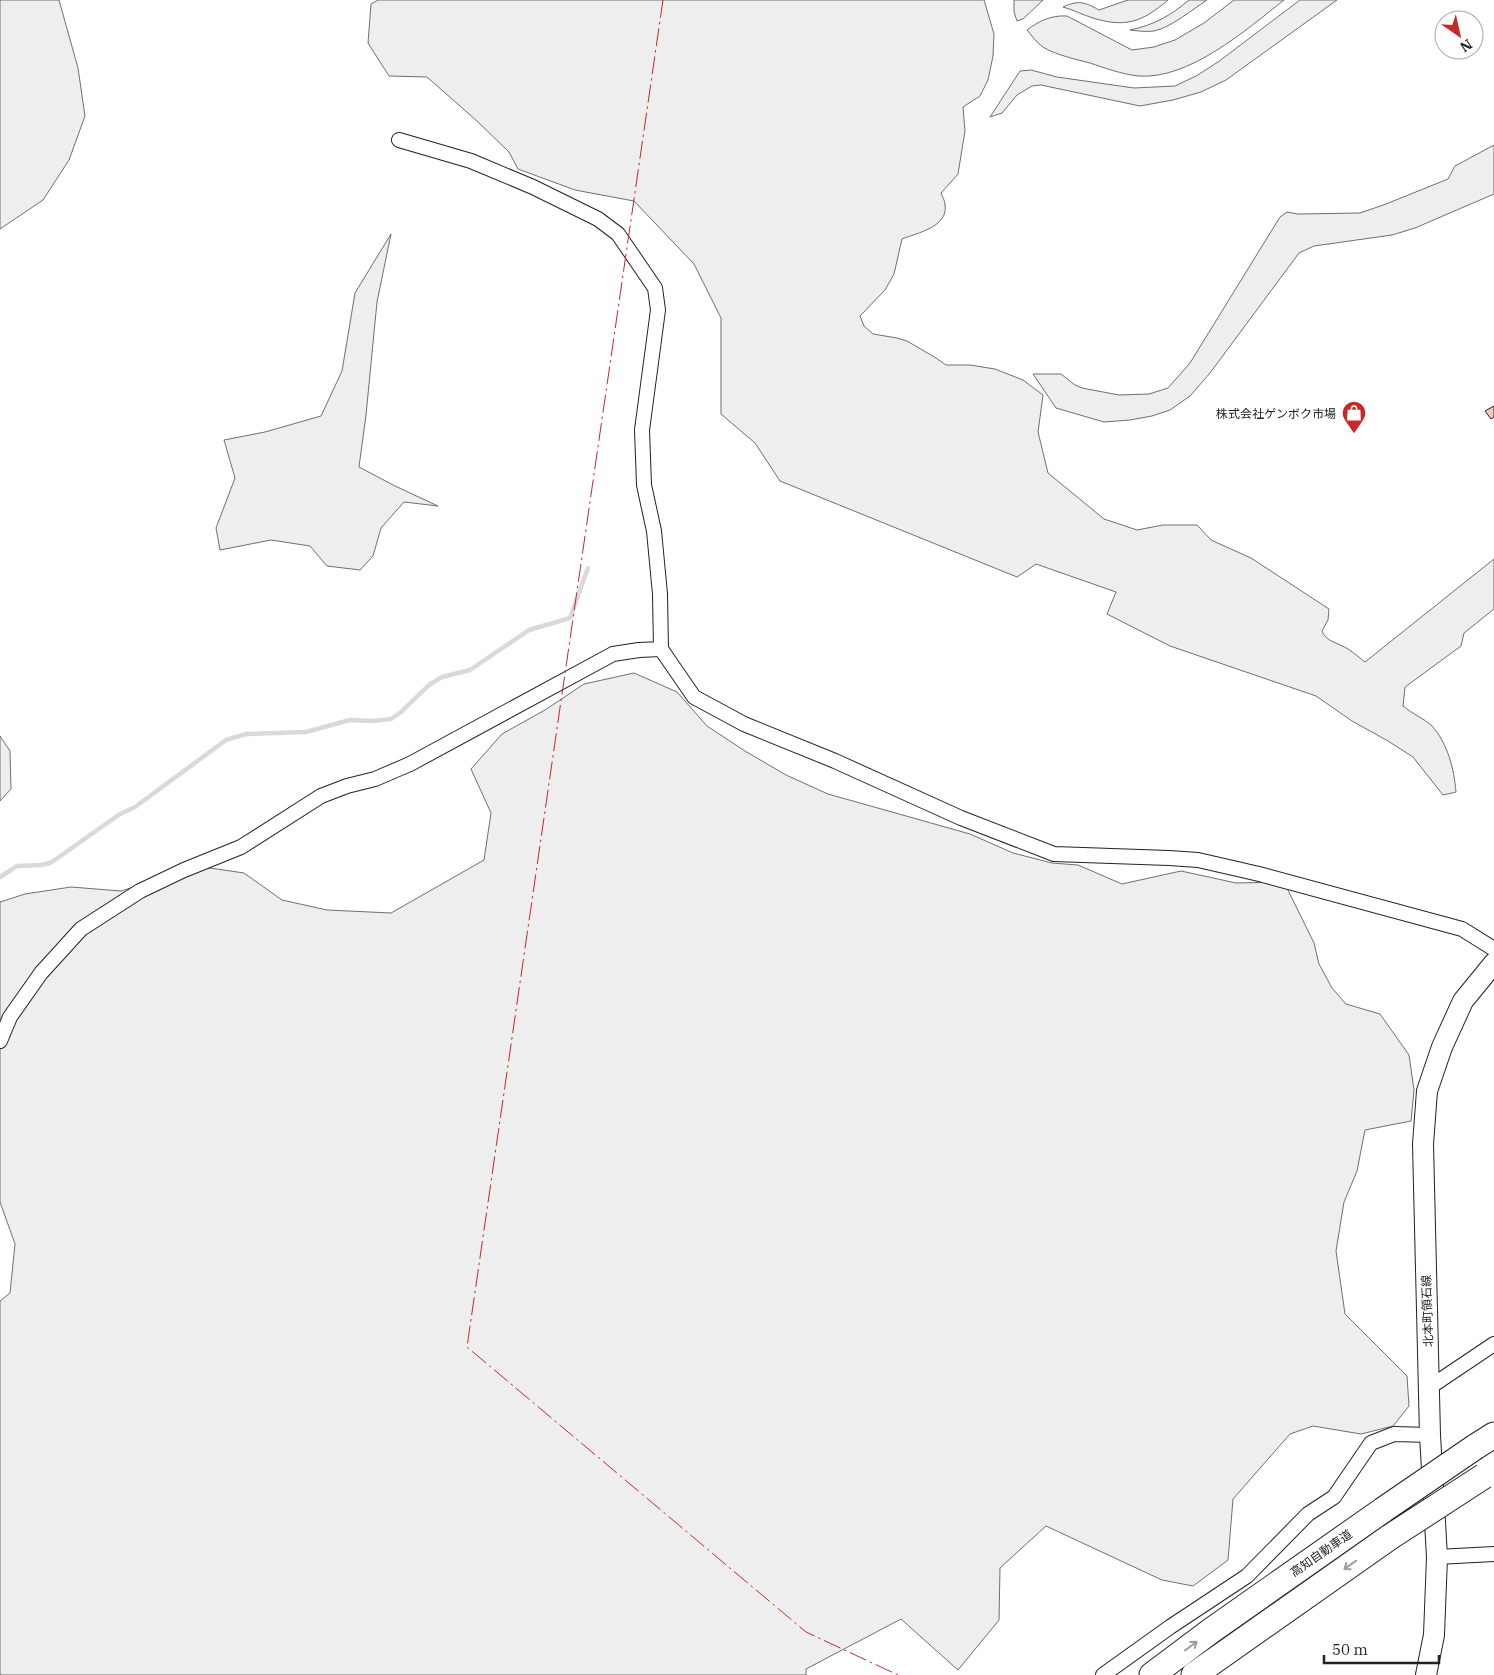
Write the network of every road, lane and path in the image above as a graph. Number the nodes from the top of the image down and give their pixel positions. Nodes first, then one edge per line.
1 (399, 140) dead end
2 (661, 649) junction
3 (1494, 949) edge
4 (1494, 963) edge
5 (0, 1041) edge
6 (1494, 1344) edge
7 (1430, 1387) junction
8 (1430, 1436) junction
9 (1485, 1441) edge
10 (1489, 1472) edge
11 (1494, 1554) edge
12 (1437, 1557) junction
13 (1103, 1675) edge
14 (1152, 1675) edge
15 (1194, 1675) edge
16 (1426, 1675) edge

1 - 2 street
2 - 3 street
2 - 5 street
4 - 7 main road, 北本町領石線
6 - 7 street
7 - 8 main road, 北本町領石線
8 - 12 main road, 北本町領石線
8 - 13 street
14 -> 9 highway, 高知自動車道, bridge
10 -> 15 highway, bridge
11 - 12 street
12 - 16 main road, 北本町領石線

